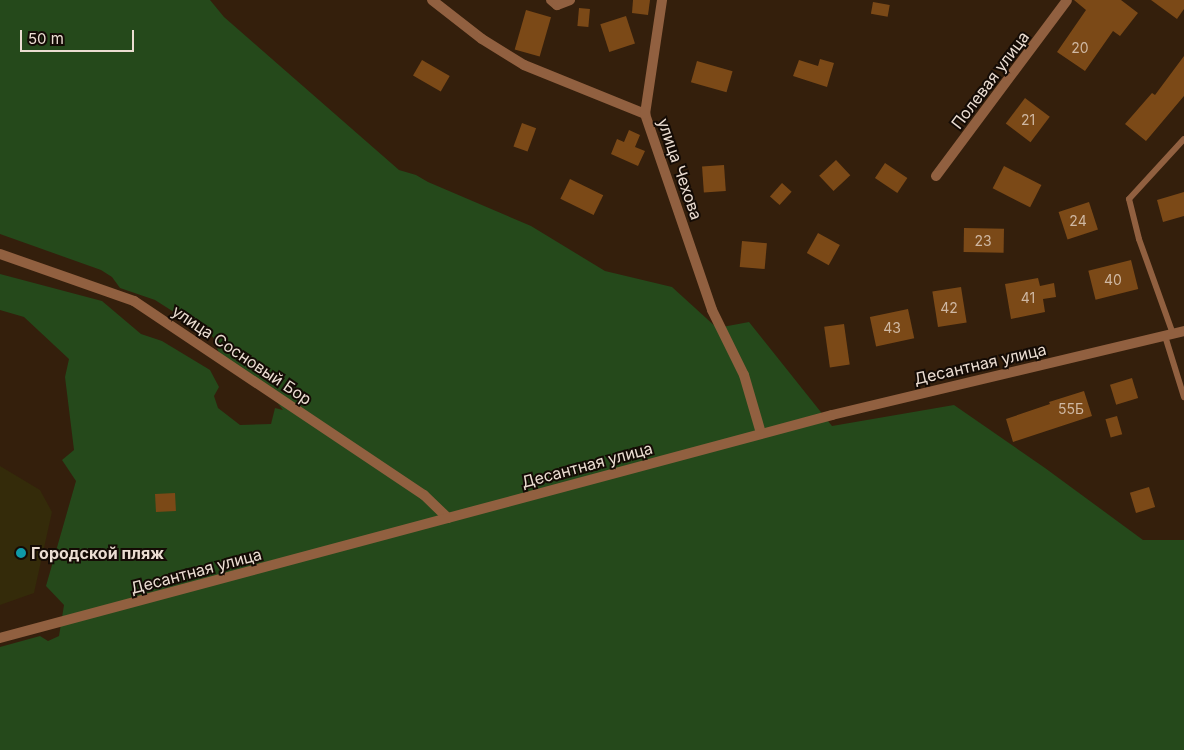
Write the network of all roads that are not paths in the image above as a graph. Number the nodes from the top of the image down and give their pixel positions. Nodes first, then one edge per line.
1 (432, 0) edge
2 (551, 0) edge
3 (570, 0) edge
4 (662, 0) edge
5 (1067, 0) edge
6 (645, 114) junction
7 (1184, 139) edge
8 (936, 176) dead end
9 (0, 254) edge
10 (1184, 331) edge
11 (1169, 335) junction
12 (1184, 397) edge
13 (761, 433) junction
14 (448, 518) junction
15 (0, 638) edge

1 - 6 street, улица Чехова
2 - 3 street
4 - 6 street
5 - 8 street, Полевая улица
6 - 13 street, улица Чехова
7 - 11 lane
9 - 14 street, улица Сосновый Бор
10 - 11 street, Десантная улица
11 - 12 lane
11 - 13 street, Десантная улица
13 - 14 street, Десантная улица
14 - 15 street, Десантная улица

